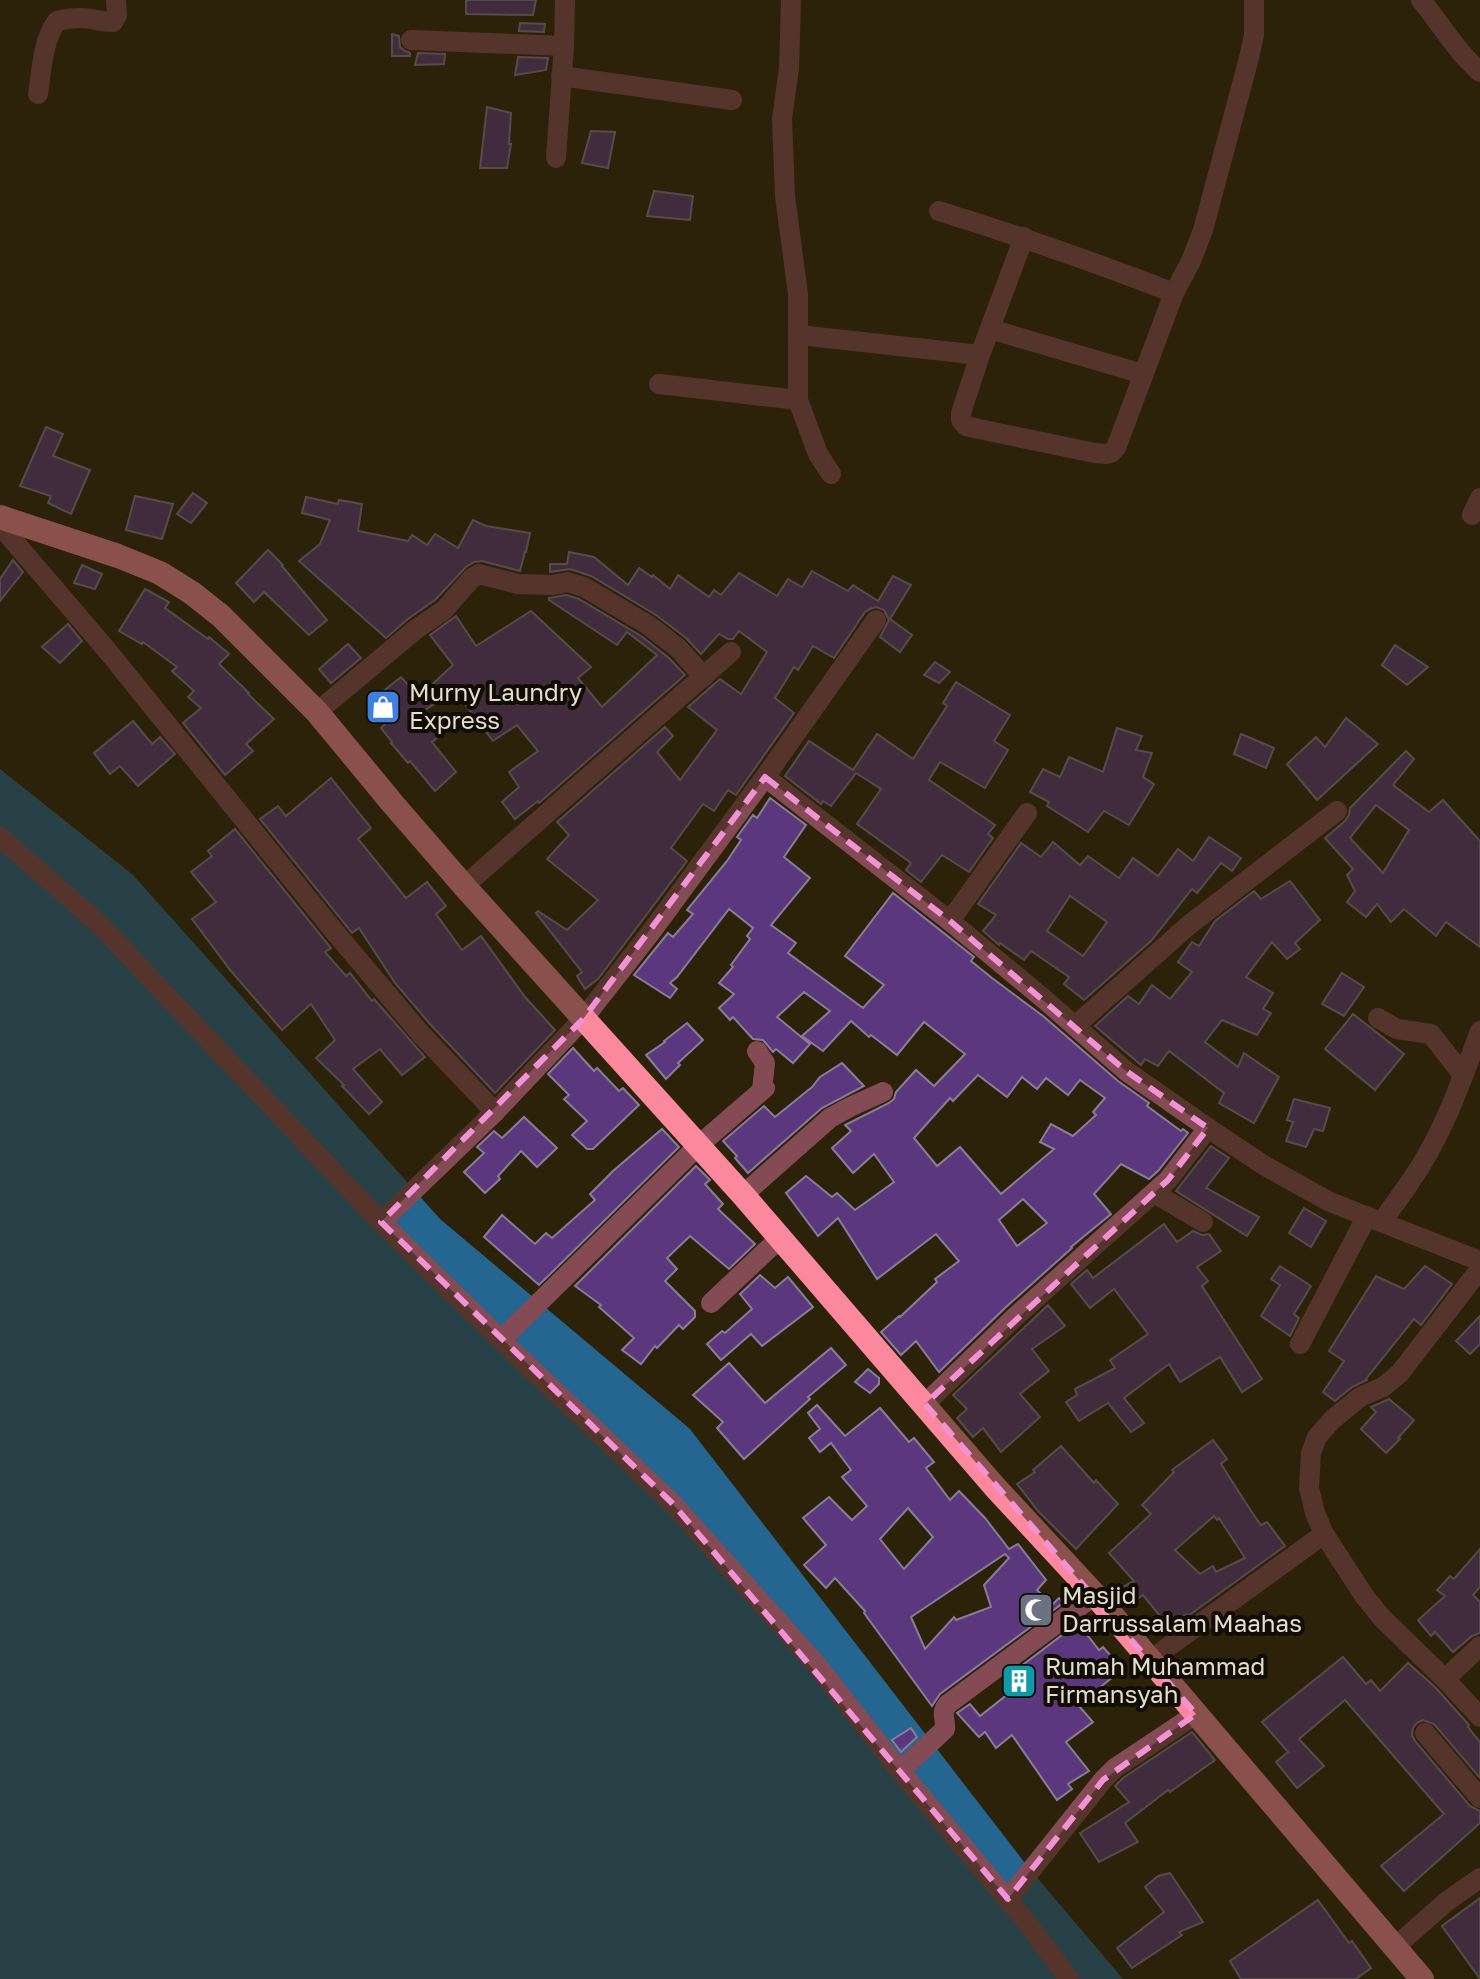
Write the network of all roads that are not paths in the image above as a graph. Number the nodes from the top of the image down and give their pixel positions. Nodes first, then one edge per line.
1 (116, 0) edge
2 (565, 0) edge
3 (791, 0) edge
4 (1254, 0) edge
5 (1421, 0) edge
6 (411, 40) dead end
7 (564, 46) junction
8 (1480, 72) edge
9 (561, 76) junction
10 (38, 94) dead end
11 (732, 100) dead end
12 (556, 158) dead end
13 (939, 211) dead end
14 (1024, 237) junction
15 (1174, 293) junction
16 (990, 329) junction
17 (799, 335) junction
18 (980, 355) junction
19 (1143, 374) junction
20 (659, 384) dead end
21 (798, 400) junction
22 (831, 474) dead end
23 (0, 517) edge
24 (0, 525) edge
25 (876, 620) dead end
26 (731, 652) dead end
27 (704, 677) junction
28 (317, 712) junction
29 (765, 777) junction
30 (1337, 811) dead end
31 (1027, 813) dead end
32 (0, 837) edge
33 (464, 886) junction
34 (950, 921) junction
35 (1378, 1018) dead end
36 (583, 1019) junction
37 (1075, 1026) junction
38 (1478, 1041) edge
39 (757, 1051) dead end
40 (1463, 1075) junction
41 (883, 1092) dead end
42 (495, 1112) junction
43 (1208, 1128) junction
44 (699, 1145) junction
45 (1154, 1193) junction
46 (743, 1195) junction
47 (1375, 1219) junction
48 (381, 1222) junction
49 (1203, 1222) dead end
50 (780, 1238) junction
51 (1480, 1261) edge
52 (1480, 1269) edge
53 (711, 1303) dead end
54 (501, 1340) junction
55 (1300, 1344) dead end
56 (925, 1404) junction
57 (1324, 1534) junction
58 (1095, 1595) junction
59 (1480, 1646) edge
60 (1150, 1660) junction
61 (1445, 1679) junction
62 (1196, 1714) junction
63 (1480, 1717) edge
64 (1425, 1733) dead end
65 (900, 1771) junction
66 (1480, 1798) edge
67 (1480, 1878) edge
68 (1008, 1899) junction
69 (1395, 1947) junction
70 (1069, 1979) edge
71 (1422, 1979) edge

1 - 10 street
2 - 7 street
3 - 17 street
4 - 15 street
5 - 8 street
6 - 7 street
7 - 9 street
9 - 11 street
9 - 12 street
13 - 14 street
14 - 15 street
14 - 16 street
15 - 19 street
16 - 18 street
16 - 19 street
17 - 18 street
17 - 21 street
18 - 19 street
20 - 21 street
21 - 22 street
23 - 28 highway
24 - 42 street
25 - 29 street
26 - 27 street
27 - 28 street
27 - 33 street
28 - 33 highway
29 - 34 street
29 - 36 street
30 - 37 street
31 - 34 street
32 - 48 street
33 - 36 highway
34 - 37 street
35 - 40 street
36 - 42 street
36 - 44 highway
37 - 43 street
38 - 40 street
39 - 44 street
40 - 47 street
41 - 46 street
42 - 48 street
43 - 45 street
43 - 47 street
44 - 46 highway
44 - 54 street
45 - 49 street
45 - 56 street
46 - 50 highway
47 - 51 street
47 - 55 street
48 - 54 street
50 - 53 street
50 - 56 highway
52 - 57 street
54 - 65 street
56 - 58 highway
57 - 60 street
57 - 61 street
58 - 60 highway
58 - 65 street
59 - 61 street
60 - 62 highway
61 - 63 street
62 - 68 street
62 - 69 highway
64 - 66 street
65 - 68 street
67 - 69 street
68 - 70 street
69 - 71 highway

